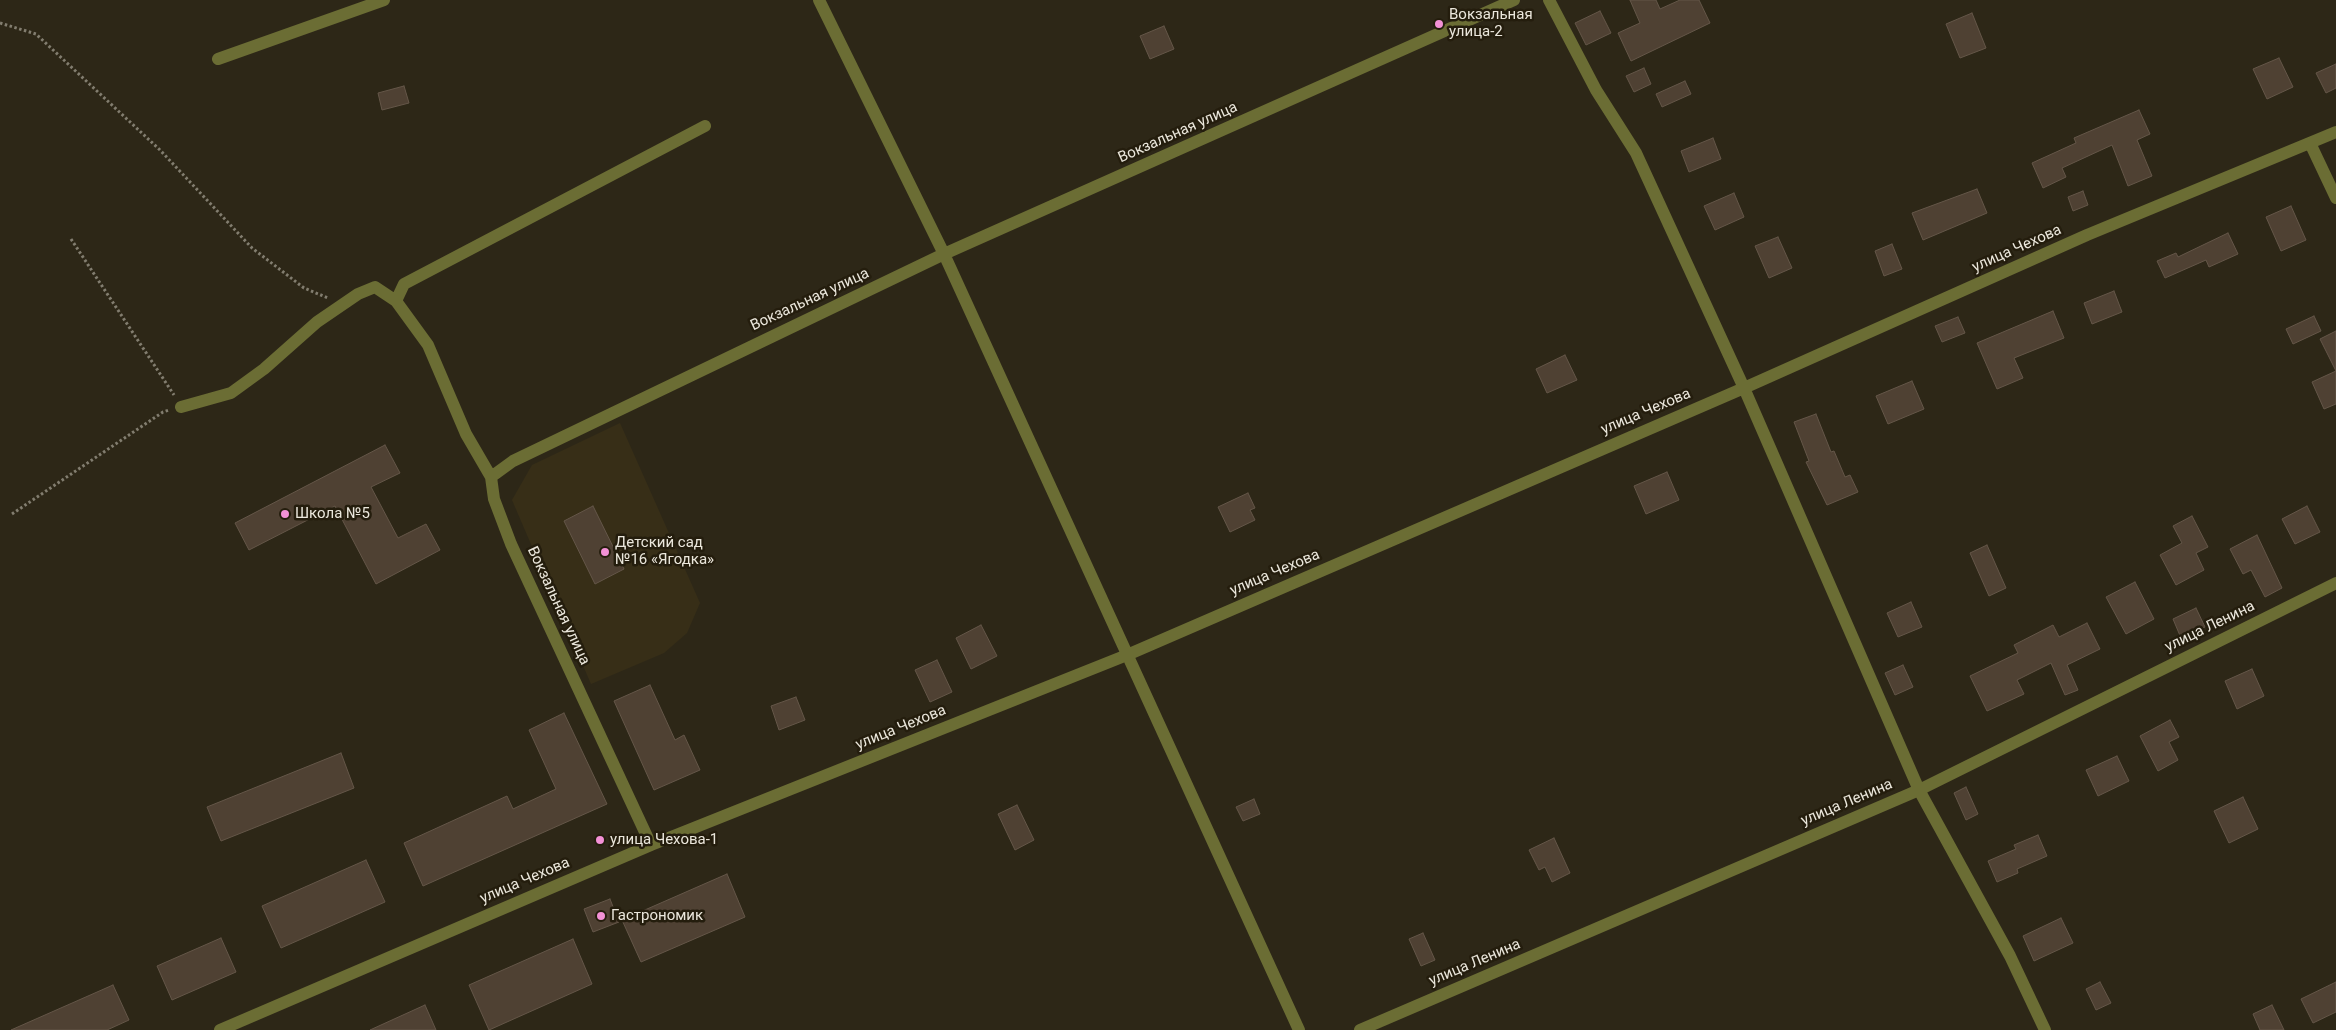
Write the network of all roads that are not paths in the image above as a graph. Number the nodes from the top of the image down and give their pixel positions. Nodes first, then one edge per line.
1 (384, 0) edge
2 (819, 0) edge
3 (1514, 0) edge
4 (1549, 0) edge
5 (218, 59) dead end
6 (705, 126) dead end
7 (2336, 132) edge
8 (2310, 143) junction
9 (2336, 198) edge
10 (944, 254) junction
11 (396, 300) junction
12 (1744, 388) junction
13 (181, 407) road end
14 (492, 477) junction
15 (2336, 583) edge
16 (1127, 655) junction
17 (1919, 790) junction
18 (651, 844) junction
19 (220, 1030) edge
20 (1299, 1030) edge
21 (1360, 1030) edge
22 (2045, 1030) edge

1 - 5 street
2 - 10 street
3 - 10 street, Вокзальная улица
4 - 12 street
6 - 11 street
7 - 8 street, улица Чехова
8 - 9 street
8 - 12 street, улица Чехова
10 - 14 street, Вокзальная улица
10 - 16 street
11 - 13 street
11 - 14 street
12 - 16 street, улица Чехова
12 - 17 street
14 - 18 street, Вокзальная улица
15 - 17 street, улица Ленина
16 - 18 street, улица Чехова
16 - 20 street
17 - 21 street, улица Ленина
17 - 22 street
18 - 19 street, улица Чехова

